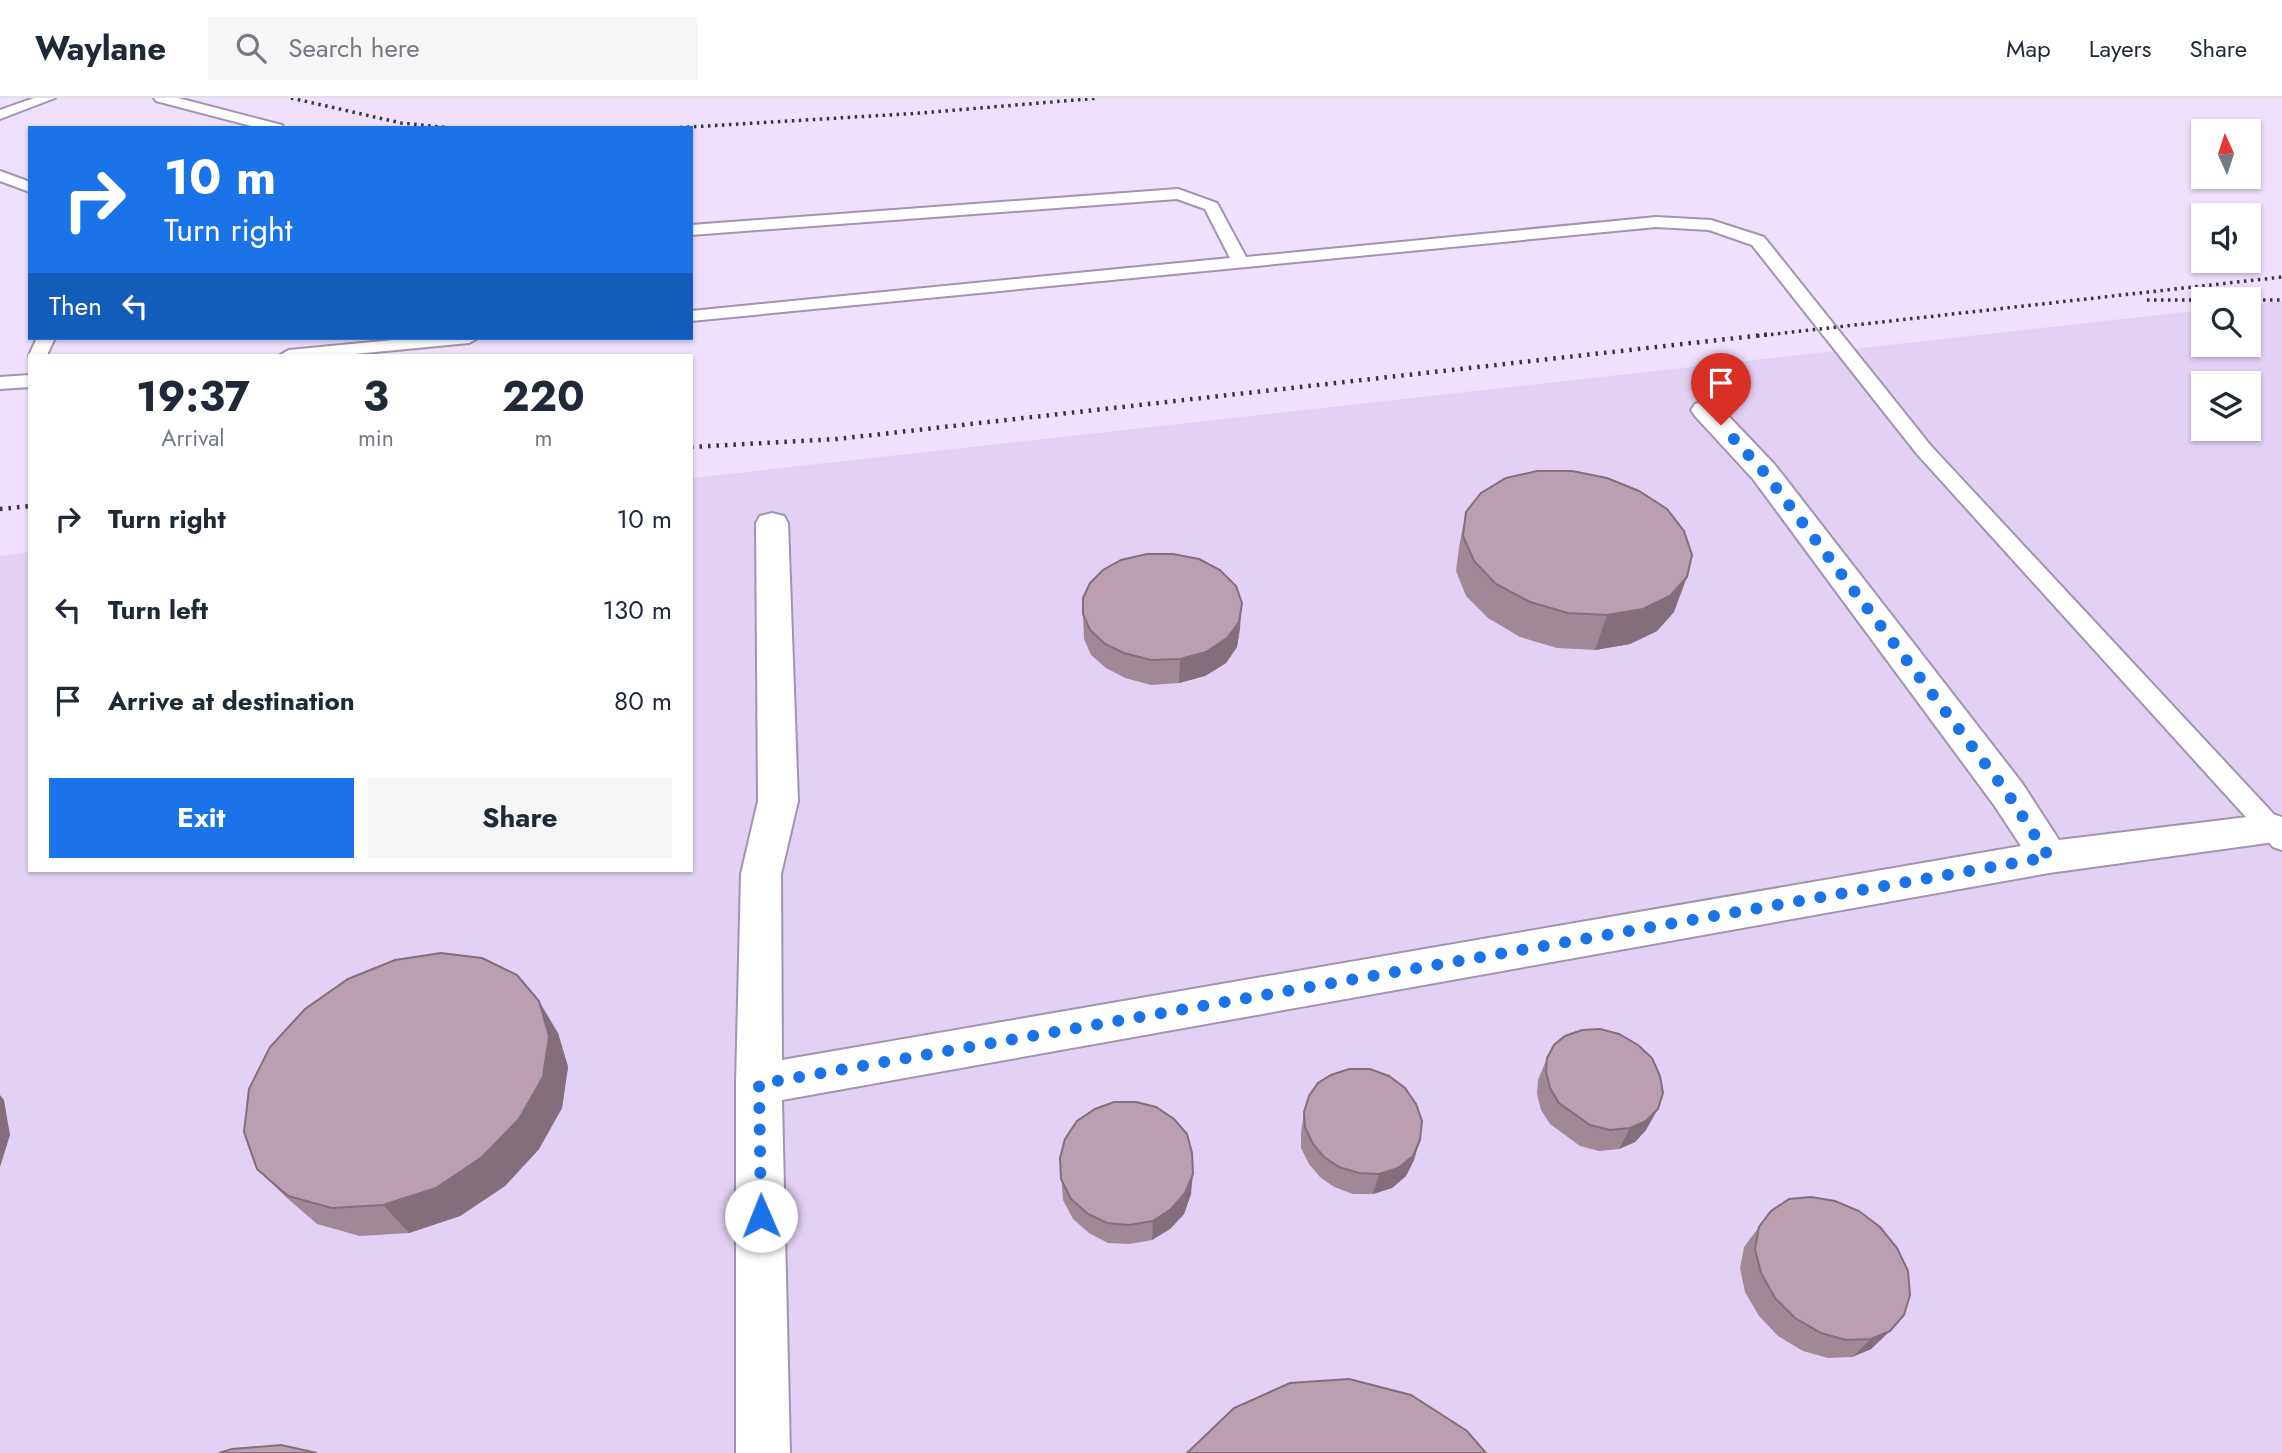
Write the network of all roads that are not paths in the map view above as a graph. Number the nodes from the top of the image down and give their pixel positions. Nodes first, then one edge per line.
1 (48, 98) edge
2 (161, 98) edge
3 (0, 115) edge
4 (269, 126) edge
5 (0, 176) edge
6 (28, 186) edge
7 (693, 230) edge
8 (1241, 263) junction
9 (693, 316) edge
10 (428, 340) edge
11 (329, 345) edge
12 (293, 354) edge
13 (28, 378) edge
14 (0, 383) edge
15 (1706, 410) dead end
16 (772, 523) dead end
17 (2277, 834) edge
18 (2049, 857) junction
19 (759, 1084) junction
20 (763, 1453) edge

1 - 3 lane
2 - 4 lane
5 - 6 lane
7 - 8 lane
8 - 9 lane
8 - 17 lane
10 - 11 lane
11 - 12 lane
13 - 14 lane
15 - 18 street
16 - 19 street
17 - 18 street
18 - 19 street
19 - 20 street

